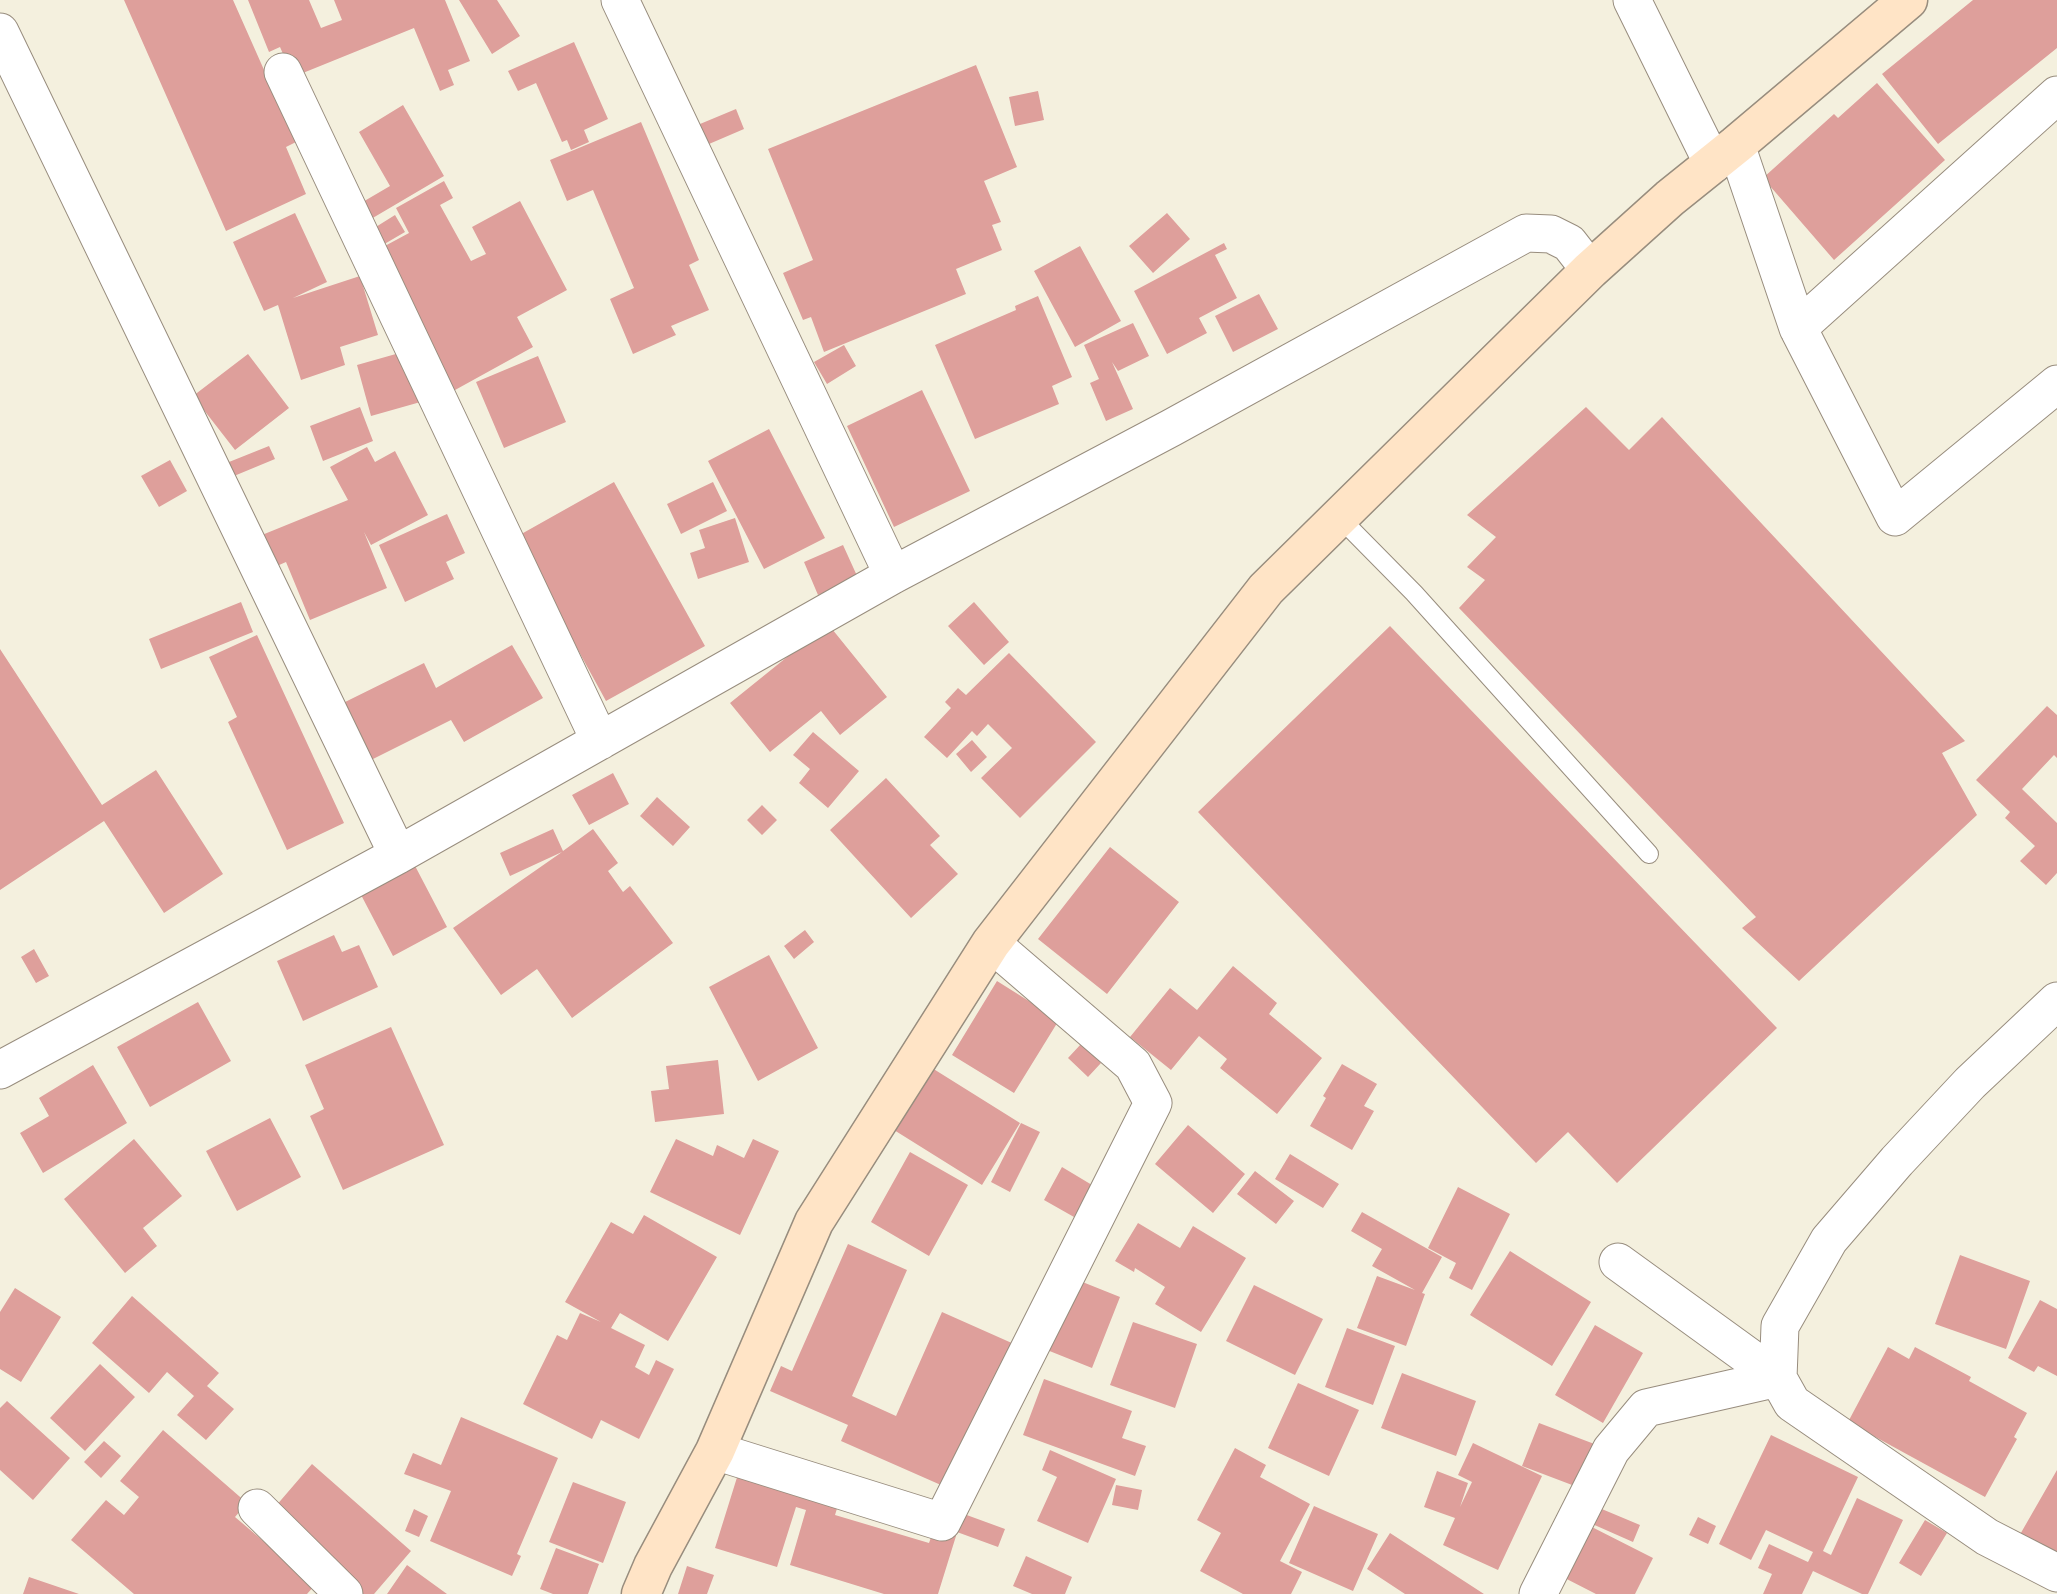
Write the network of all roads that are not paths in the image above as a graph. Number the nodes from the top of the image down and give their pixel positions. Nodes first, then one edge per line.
1 (620, 0) edge
2 (1632, 0) edge
3 (1908, 0) edge
4 (0, 32) edge
5 (283, 72) dead end
6 (2057, 95) edge
7 (1725, 155) junction
8 (1590, 270) junction
9 (1798, 328) junction
10 (2057, 384) edge
11 (1339, 517) junction
12 (893, 575) junction
13 (600, 741) junction
14 (1649, 854) dead end
15 (398, 855) junction
16 (991, 943) junction
17 (2057, 1001) edge
18 (0, 1070) edge
19 (1618, 1262) dead end
20 (1778, 1378) junction
21 (715, 1451) junction
22 (257, 1508) dead end
23 (2057, 1573) edge
24 (344, 1594) edge
25 (641, 1594) edge
26 (1538, 1594) edge

1 - 12 street
2 - 7 street
3 - 7 main road
4 - 15 street
5 - 13 street
6 - 9 street
7 - 8 main road
7 - 9 street
8 - 11 main road
8 - 12 street
9 - 10 street
11 - 14 lane
11 - 16 main road
12 - 13 street
13 - 15 street
15 - 18 street
16 - 21 main road
16 - 21 street
17 - 20 street
19 - 20 street
20 - 23 street
20 - 26 street
21 - 25 main road
22 - 24 street

